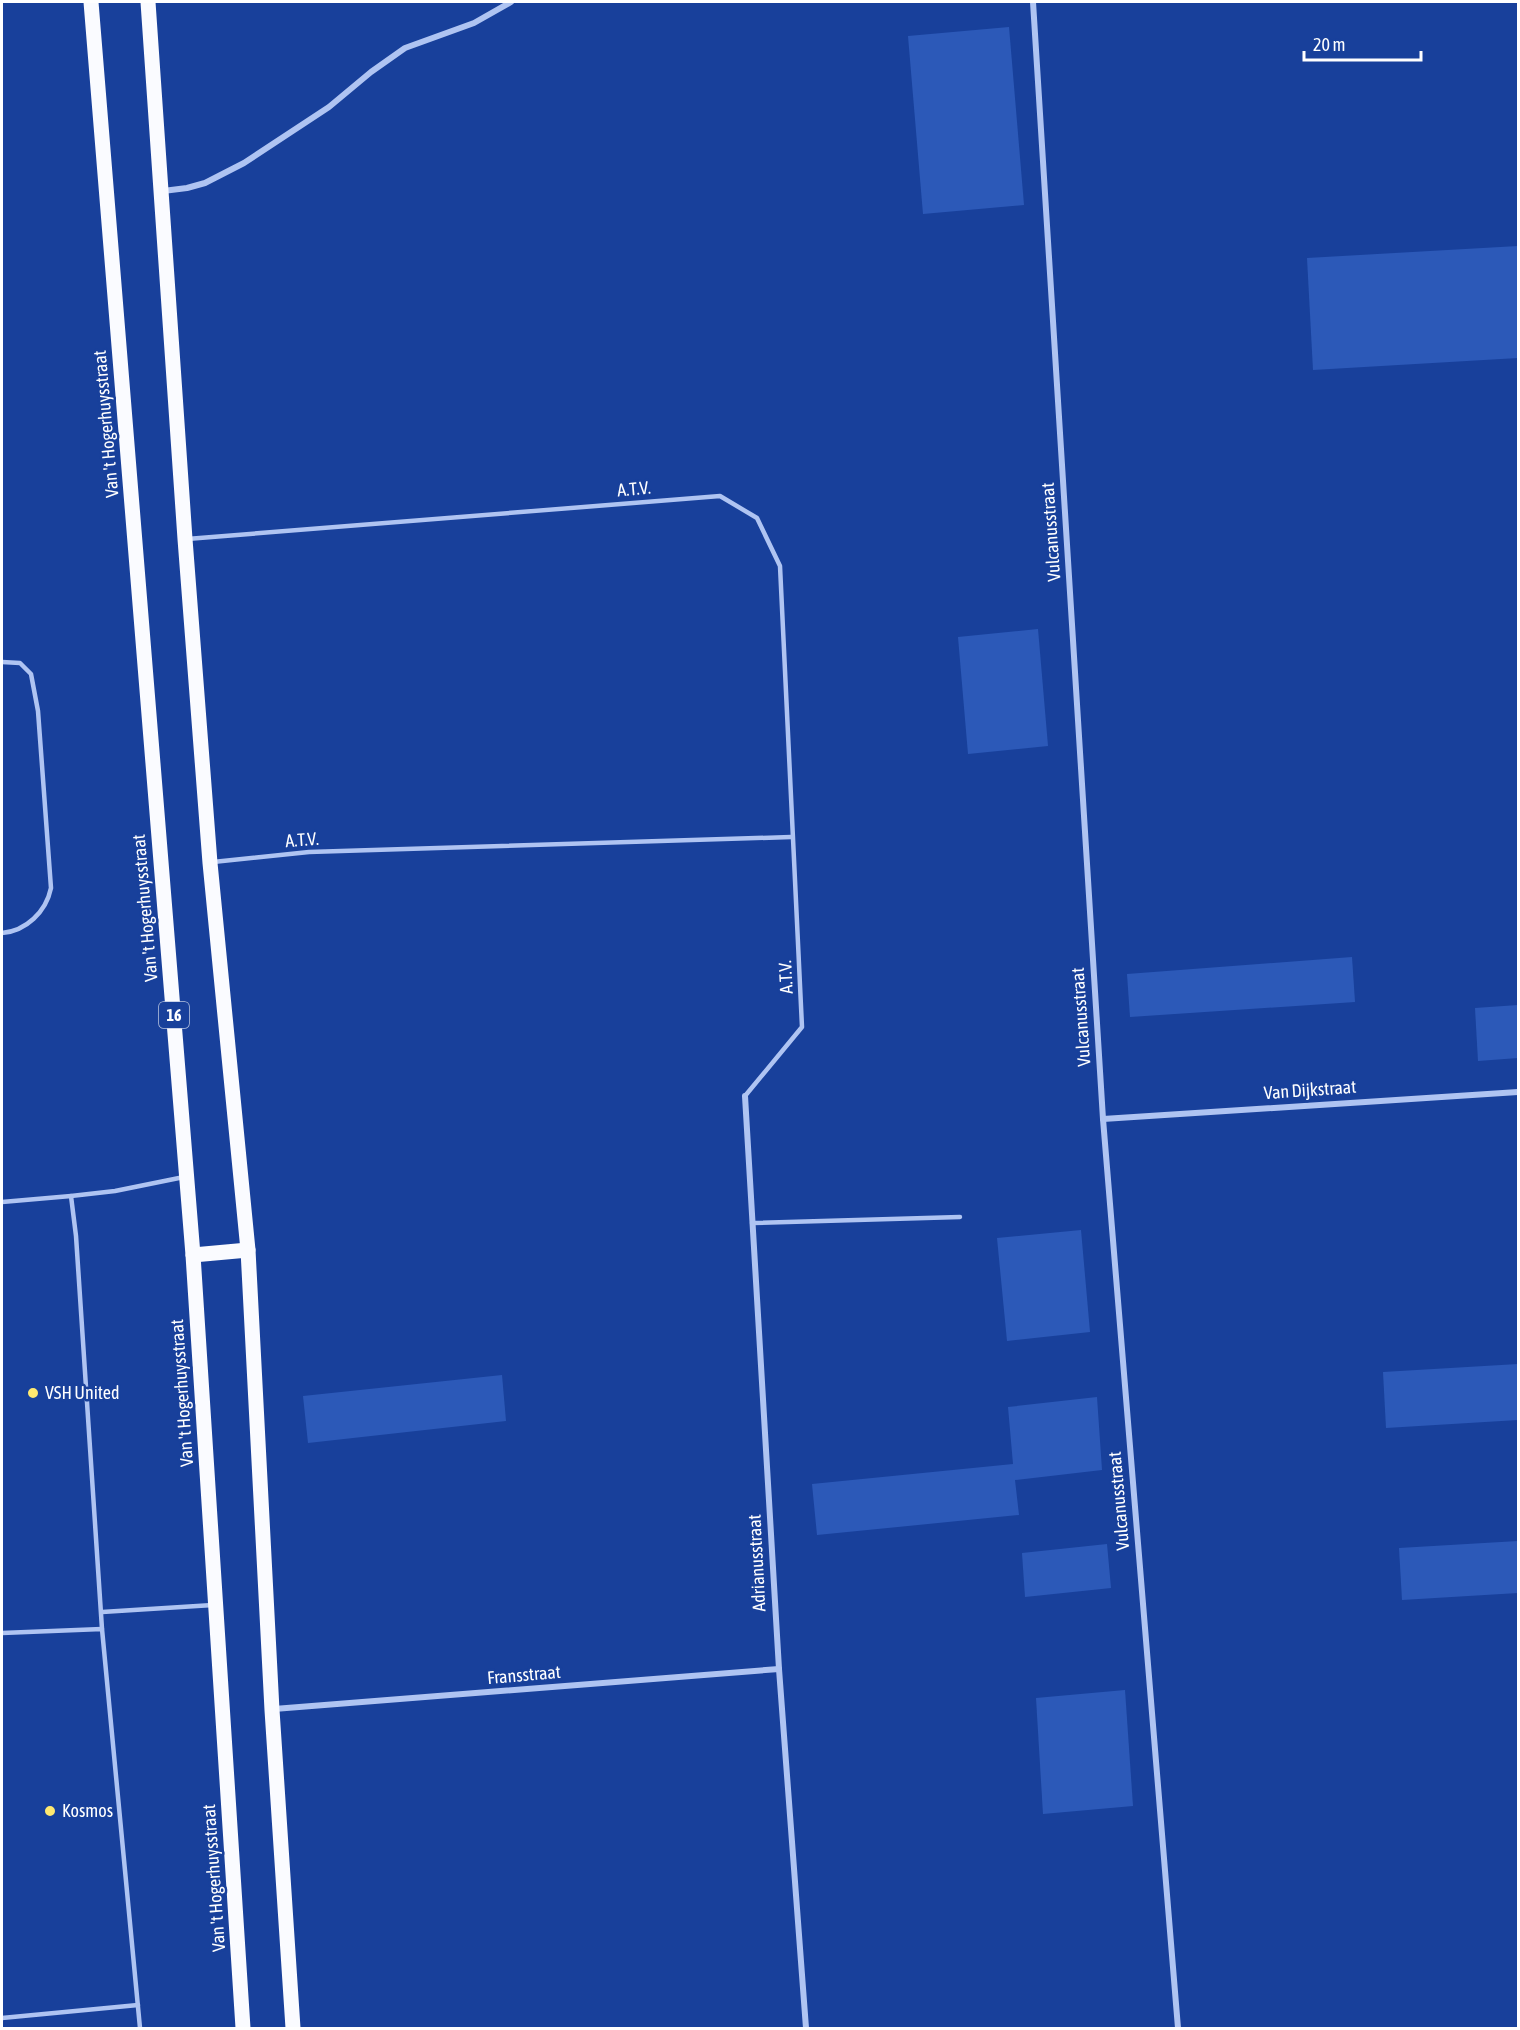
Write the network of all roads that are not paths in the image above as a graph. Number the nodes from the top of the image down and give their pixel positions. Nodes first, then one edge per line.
1 (91, 2) edge
2 (148, 2) edge
3 (511, 2) edge
4 (1033, 2) edge
5 (161, 191) junction
6 (185, 539) junction
7 (2, 662) edge
8 (791, 837) junction
9 (210, 863) junction
10 (2, 933) edge
11 (1518, 1092) edge
12 (745, 1096) joint
13 (1103, 1119) junction
14 (187, 1176) junction
15 (71, 1196) junction
16 (2, 1202) edge
17 (960, 1217) dead end
18 (752, 1223) junction
19 (248, 1250) junction
20 (193, 1255) junction
21 (216, 1605) junction
22 (102, 1612) junction
23 (102, 1629) junction
24 (2, 1633) edge
25 (778, 1669) junction
26 (272, 1710) junction
27 (138, 2005) junction
28 (2, 2018) edge
29 (140, 2028) edge
30 (243, 2028) edge
31 (293, 2028) edge
32 (806, 2028) edge
33 (1178, 2028) edge

1 - 14 main road, Van 't Hogerhuysstraat / 16
2 - 5 main road
3 - 5 street
4 - 13 street, Vulcanusstraat
5 - 6 main road
6 - 8 lane, A.T.V.
6 - 9 main road
7 - 10 lane
8 - 9 lane, A.T.V.
8 - 12 lane, A.T.V.
9 - 19 main road
11 - 13 street, Van Dijkstraat
12 - 18 street, Adrianusstraat
13 - 33 street, Vulcanusstraat
14 - 15 lane
14 - 20 main road, Van 't Hogerhuysstraat / 16
15 - 16 lane
15 - 22 lane
17 - 18 lane
18 - 25 street, Adrianusstraat
19 - 20 main road
19 - 26 main road
20 - 21 main road, Van 't Hogerhuysstraat / 16
21 - 22 lane
21 - 30 main road, Van 't Hogerhuysstraat / 16
22 - 23 lane
23 - 24 lane
23 - 27 lane
25 - 26 street, Fransstraat
25 - 32 street, Adrianusstraat
26 - 31 main road
27 - 28 lane
27 - 29 lane

